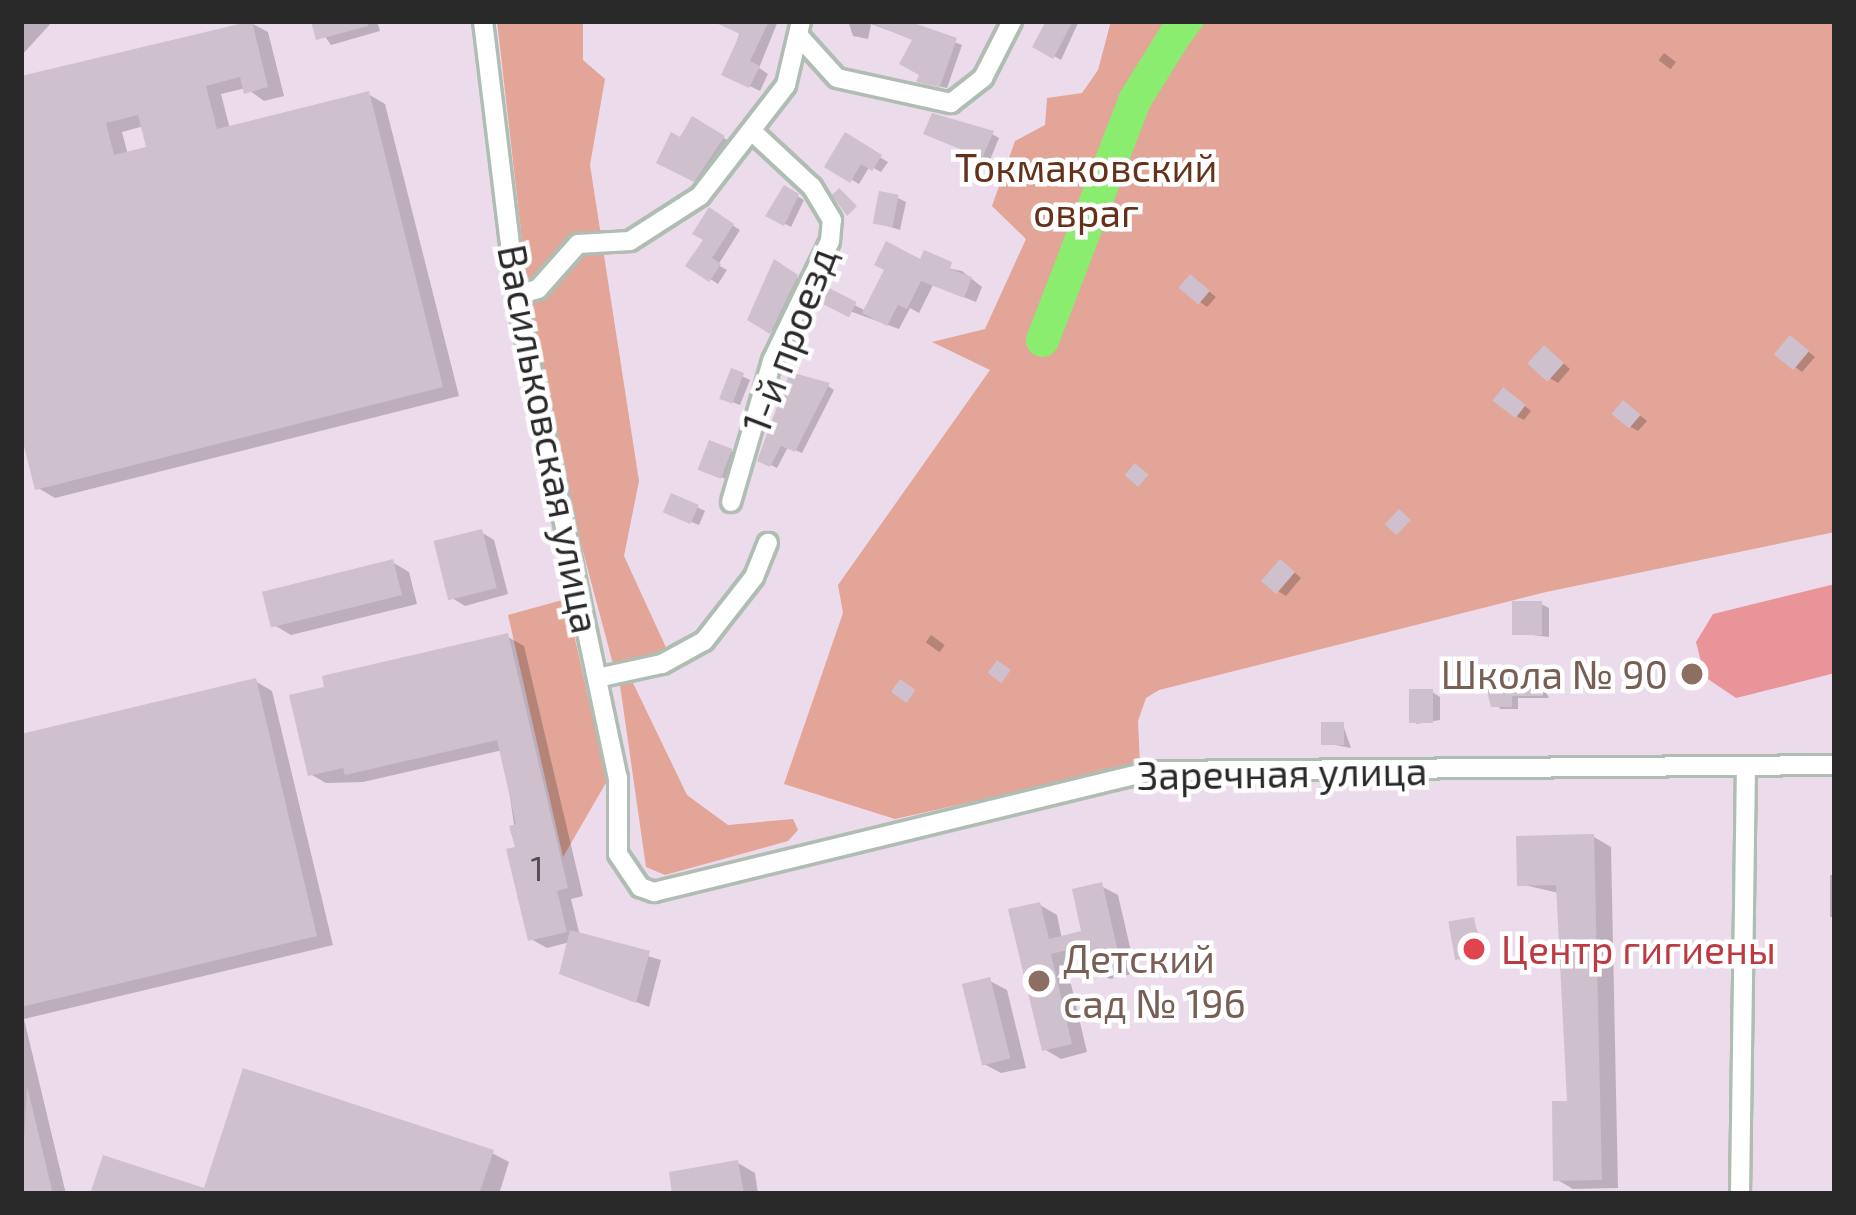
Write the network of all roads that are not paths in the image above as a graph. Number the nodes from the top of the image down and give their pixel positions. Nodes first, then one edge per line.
1 (506, 21) edge
2 (1012, 21) edge
3 (483, 22) edge
4 (800, 28) edge
5 (755, 134) junction
6 (516, 295) junction
7 (731, 502) dead end
8 (768, 543) dead end
9 (597, 678) junction
10 (1835, 765) edge
11 (1746, 767) junction
12 (618, 854) joint
13 (1740, 1194) edge

1 - 3 street
2 - 4 street
3 - 6 street, Васильковская улица
4 - 5 street
5 - 6 street
5 - 7 street, 1-й проезд
6 - 9 street, Васильковская улица
8 - 9 street
9 - 12 street, Васильковская улица
10 - 11 street, Заречная улица
11 - 12 street, Заречная улица
11 - 13 street

